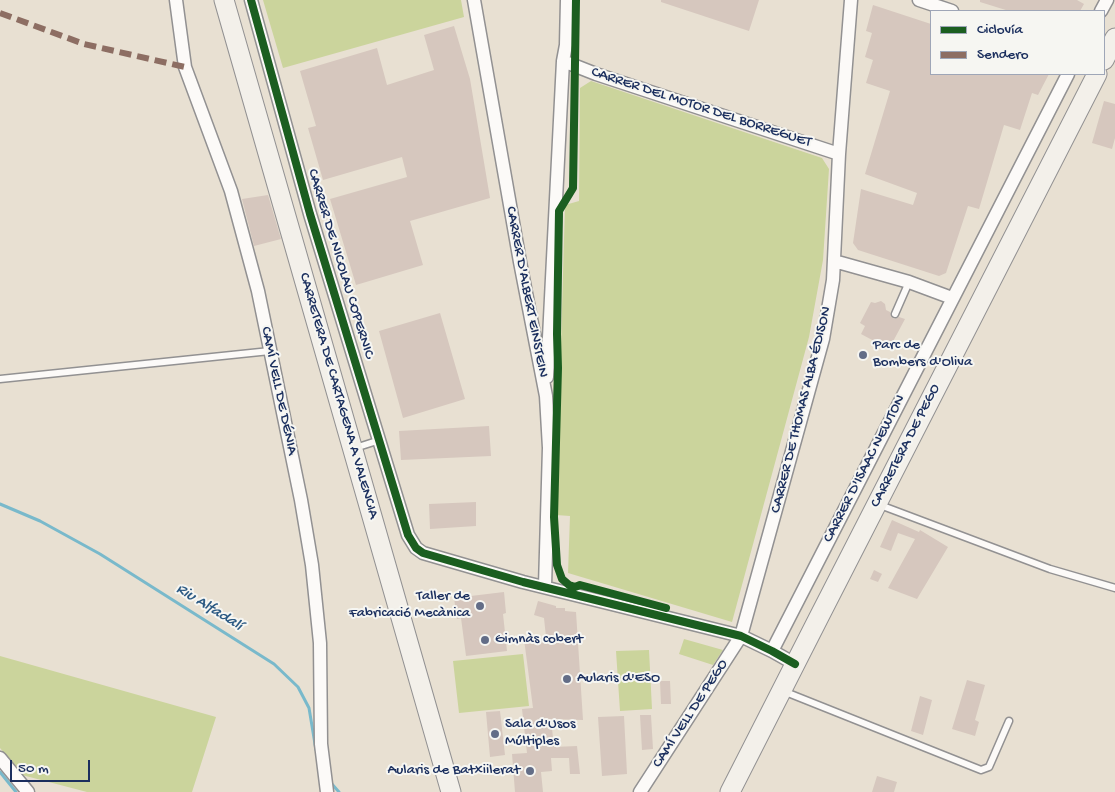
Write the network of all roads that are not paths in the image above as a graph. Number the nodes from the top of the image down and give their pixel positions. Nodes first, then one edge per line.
1 (176, 0) edge
2 (224, 0) edge
3 (251, 0) edge
4 (474, 0) edge
5 (567, 0) edge
6 (851, 0) edge
7 (919, 0) edge
8 (949, 10) edge
9 (1115, 38) edge
10 (1105, 58) edge
11 (563, 61) junction
12 (1067, 75) edge
13 (1096, 75) edge
14 (839, 154) junction
15 (834, 261) junction
16 (910, 282) junction
17 (952, 298) junction
18 (895, 314) dead end
19 (270, 351) junction
20 (0, 379) edge
21 (546, 396) junction
22 (380, 440) junction
23 (353, 448) junction
24 (876, 504) junction
25 (545, 586) junction
26 (1115, 588) edge
27 (741, 636) junction
28 (772, 651) junction
29 (795, 664) junction
30 (782, 691) junction
31 (1009, 721) dead end
32 (0, 758) edge
33 (28, 792) edge
34 (327, 792) edge
35 (451, 792) edge
36 (640, 792) edge
37 (730, 792) edge

1 - 19 street, CAMÍ VELL DE DÉNIA
2 - 23 main road, CARRETERA DE CARTAGENA A VALENCIA
3 - 22 street, CARRER DE NICOLAU COPERNIC
4 - 21 street, CARRER D'ALBERT EINSTEIN
5 - 11 street
6 - 14 street, CARRER DE THOMAS ALBA ÉDISON
7 - 8 street
9 - 10 main road
11 - 14 street, CARRER DEL MOTOR DEL BORREGUET
11 - 21 street
12 - 17 street, CARRER D'ISAAC NEWTON
13 - 24 main road, CARRETERA DE PEGO
14 - 15 street, CARRER DE THOMAS ALBA ÉDISON
15 - 16 street
15 - 27 street, CARRER DE THOMAS ALBA ÉDISON
16 - 17 street
16 - 18 lane
17 - 28 street, CARRER D'ISAAC NEWTON
19 - 20 lane
19 - 34 street, CAMÍ VELL DE DÉNIA
21 - 25 street, CARRER D'ALBERT EINSTEIN
22 - 23 lane
22 - 25 street, CARRER DE NICOLAU COPERNIC
23 - 35 main road, CARRETERA DE CARTAGENA A VALENCIA
24 - 26 lane
24 - 29 main road, CARRETERA DE PEGO
25 - 27 street
27 - 28 street
27 - 36 street, CAMÍ VELL DE PEGO
28 - 29 street
29 - 30 main road, CARRETERA DE PEGO
30 - 31 lane
30 - 37 main road, CARRETERA DE PEGO
32 - 33 street

